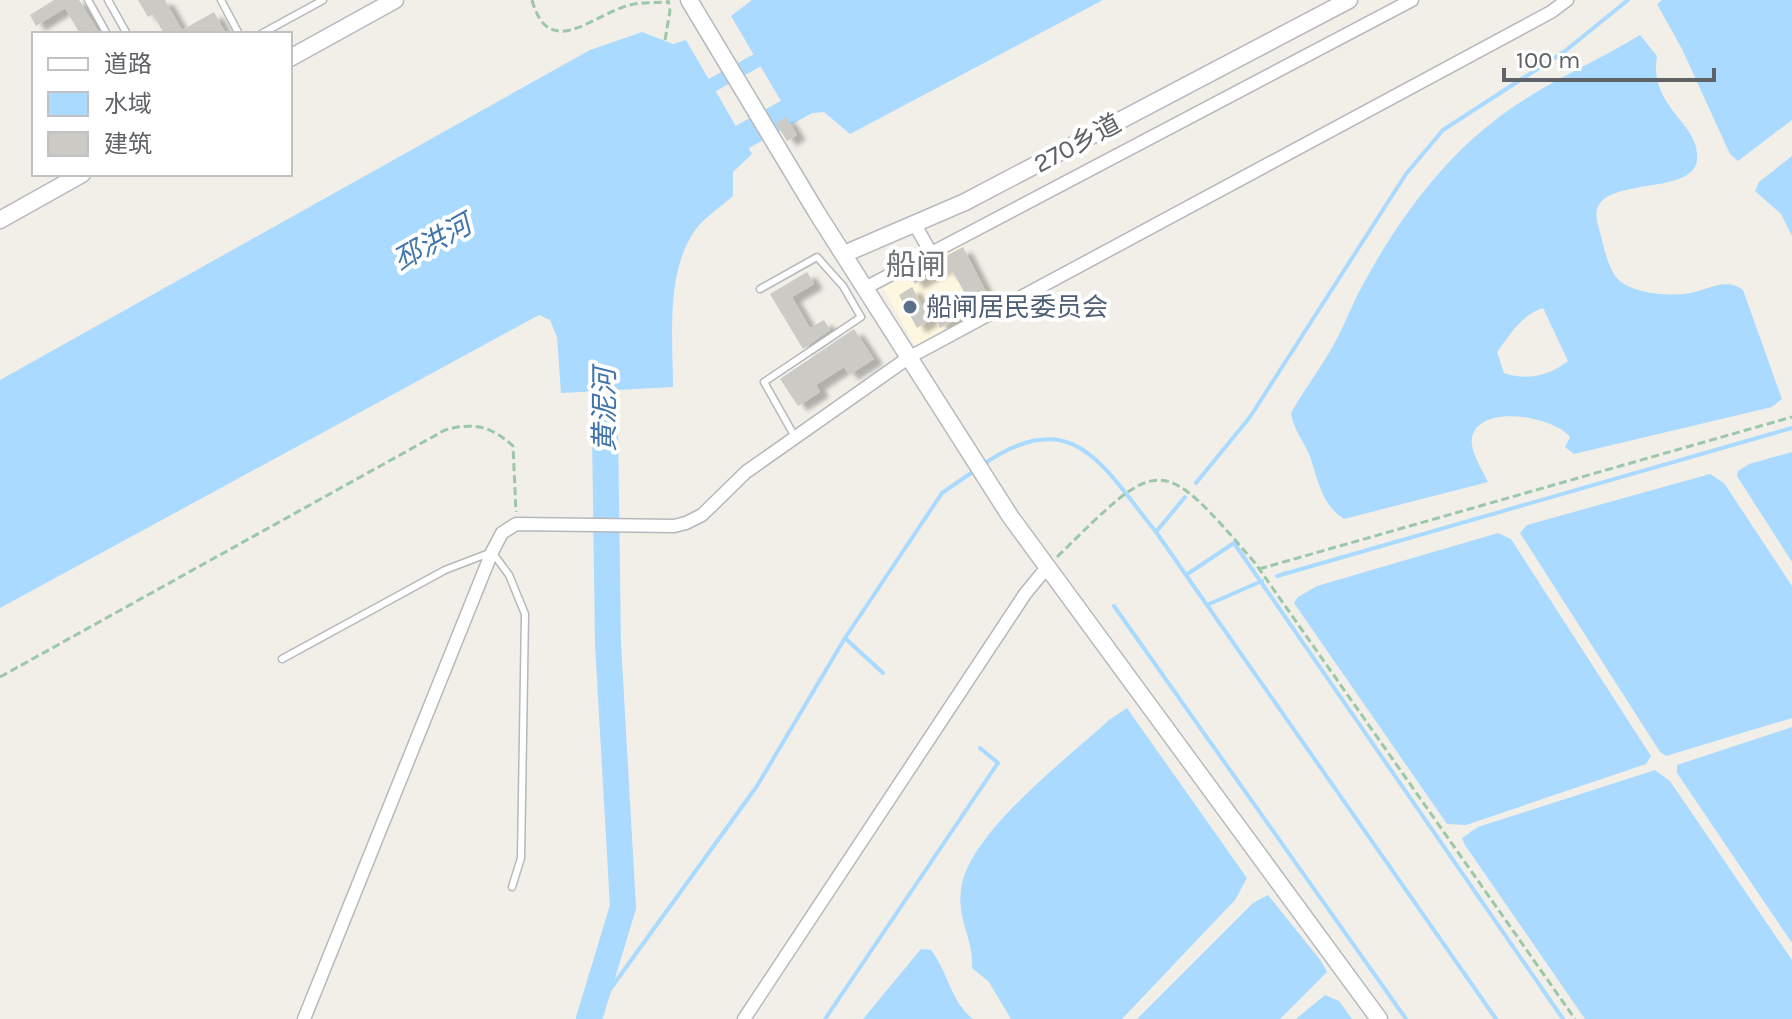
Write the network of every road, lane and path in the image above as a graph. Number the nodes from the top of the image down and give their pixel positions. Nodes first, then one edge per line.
1 (88, 0) edge
2 (108, 0) edge
3 (221, 0) edge
4 (323, 0) edge
5 (395, 0) edge
6 (532, 0) edge
7 (689, 0) edge
8 (1349, 0) edge
9 (1412, 0) edge
10 (1567, 0) edge
11 (668, 1) edge
12 (106, 32) edge
13 (126, 32) edge
14 (238, 32) edge
15 (265, 32) edge
16 (665, 40) dead end
17 (292, 57) edge
18 (78, 176) edge
19 (0, 220) edge
20 (914, 223) junction
21 (931, 253) junction
22 (844, 254) junction
23 (865, 288) junction
24 (760, 289) dead end
25 (908, 358) junction
26 (1792, 417) edge
27 (795, 437) junction
28 (516, 524) junction
29 (492, 552) junction
30 (1048, 566) junction
31 (1259, 569) junction
32 (282, 659) dead end
33 (0, 677) edge
34 (512, 887) dead end
35 (304, 1019) edge
36 (744, 1019) edge
37 (1379, 1019) edge
38 (1575, 1019) edge

1 - 12 lane
2 - 13 lane
3 - 14 lane
4 - 15 lane
5 - 17 street
6 - 11 path
7 - 22 street
8 - 20 street, 270乡道
9 - 21 street
10 - 25 street
11 - 16 path
18 - 19 street
20 - 21 street
20 - 22 street, 270乡道
21 - 23 street
22 - 23 street
23 - 25 street
24 - 27 lane
25 - 27 street
25 - 30 street
26 - 31 path
27 - 28 street
28 - 29 street
28 - 33 path
29 - 32 lane
29 - 34 lane
29 - 35 street
30 - 31 path
30 - 36 street
30 - 37 street
31 - 38 path

